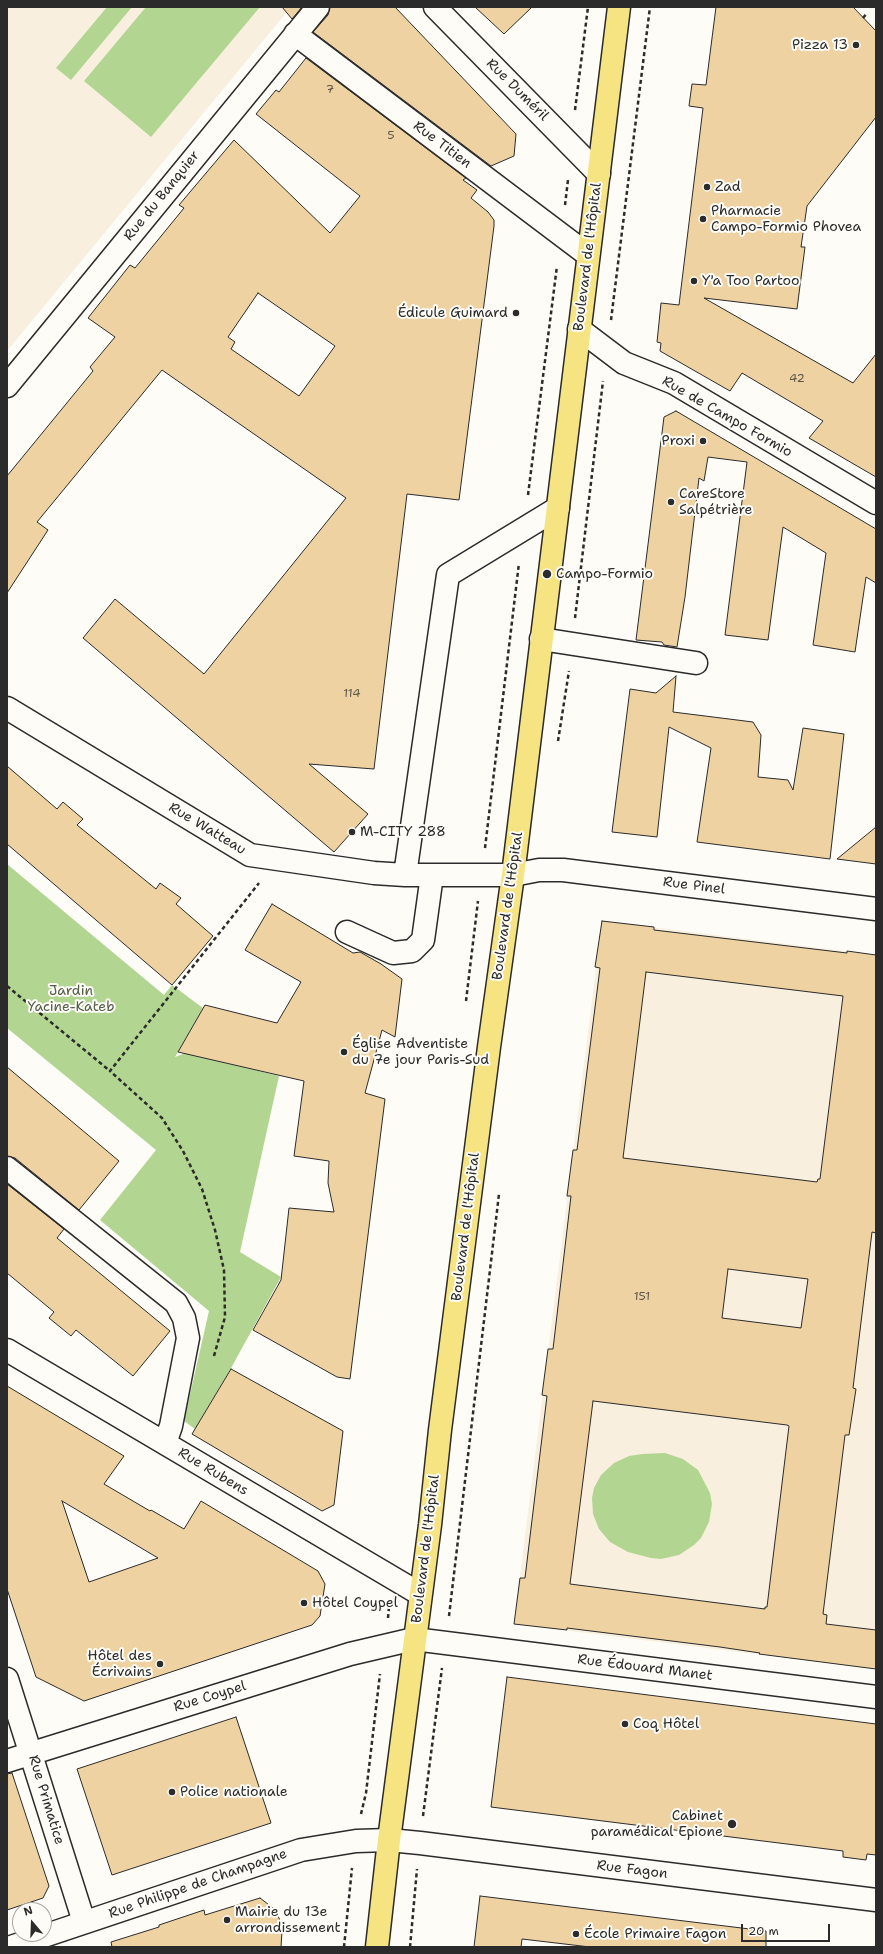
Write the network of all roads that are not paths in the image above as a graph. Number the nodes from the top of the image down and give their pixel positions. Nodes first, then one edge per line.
1 (318, 7) edge
2 (435, 7) edge
3 (620, 7) edge
4 (295, 34) junction
5 (598, 174) junction
6 (588, 256) junction
7 (579, 329) junction
8 (7, 386) edge
9 (876, 503) edge
10 (558, 508) junction
11 (541, 640) junction
12 (696, 663) dead end
13 (7, 708) edge
14 (405, 875) junction
15 (432, 875) junction
16 (513, 875) junction
17 (876, 909) edge
18 (347, 932) dead end
19 (7, 1168) edge
20 (7, 1350) edge
21 (165, 1443) junction
22 (420, 1594) junction
23 (414, 1639) junction
24 (7, 1679) edge
25 (876, 1697) edge
26 (31, 1753) junction
27 (7, 1761) edge
28 (389, 1840) junction
29 (876, 1900) edge
30 (84, 1922) junction
31 (11, 1947) edge
32 (377, 1947) edge

1 - 4 street, Rue du Banquier
2 - 5 street, Rue Duméril
3 - 5 main road, Boulevard de l'Hôpital
4 - 6 street, Rue Titien
4 - 8 street, Rue du Banquier
5 - 6 main road, Boulevard de l'Hôpital
6 - 7 main road, Boulevard de l'Hôpital
7 - 9 street, Rue de Campo Formio
7 - 10 main road, Boulevard de l'Hôpital
10 - 11 main road, Boulevard de l'Hôpital
10 - 14 street
11 - 12 street
11 - 16 main road, Boulevard de l'Hôpital
13 - 14 street, Rue Watteau
14 - 15 street, Rue Watteau
15 - 16 street, Rue Watteau
15 - 18 street
16 - 17 street, Rue Pinel
16 - 22 main road, Boulevard de l'Hôpital
19 - 21 street
20 - 21 street, Rue Rubens
21 - 22 street, Rue Rubens
22 - 23 main road, Boulevard de l'Hôpital
23 - 25 street, Rue Édouard Manet
23 - 26 street, Rue Coypel
23 - 28 main road, Boulevard de l'Hôpital
24 - 26 street, Rue Primatice
26 - 27 street, Rue Coypel
26 - 30 street, Rue Primatice
28 - 29 street, Rue Fagon
28 - 30 street, Rue Philippe de Champagne
28 - 32 main road, Boulevard de l'Hôpital
30 - 31 street, Rue Philippe de Champagne

